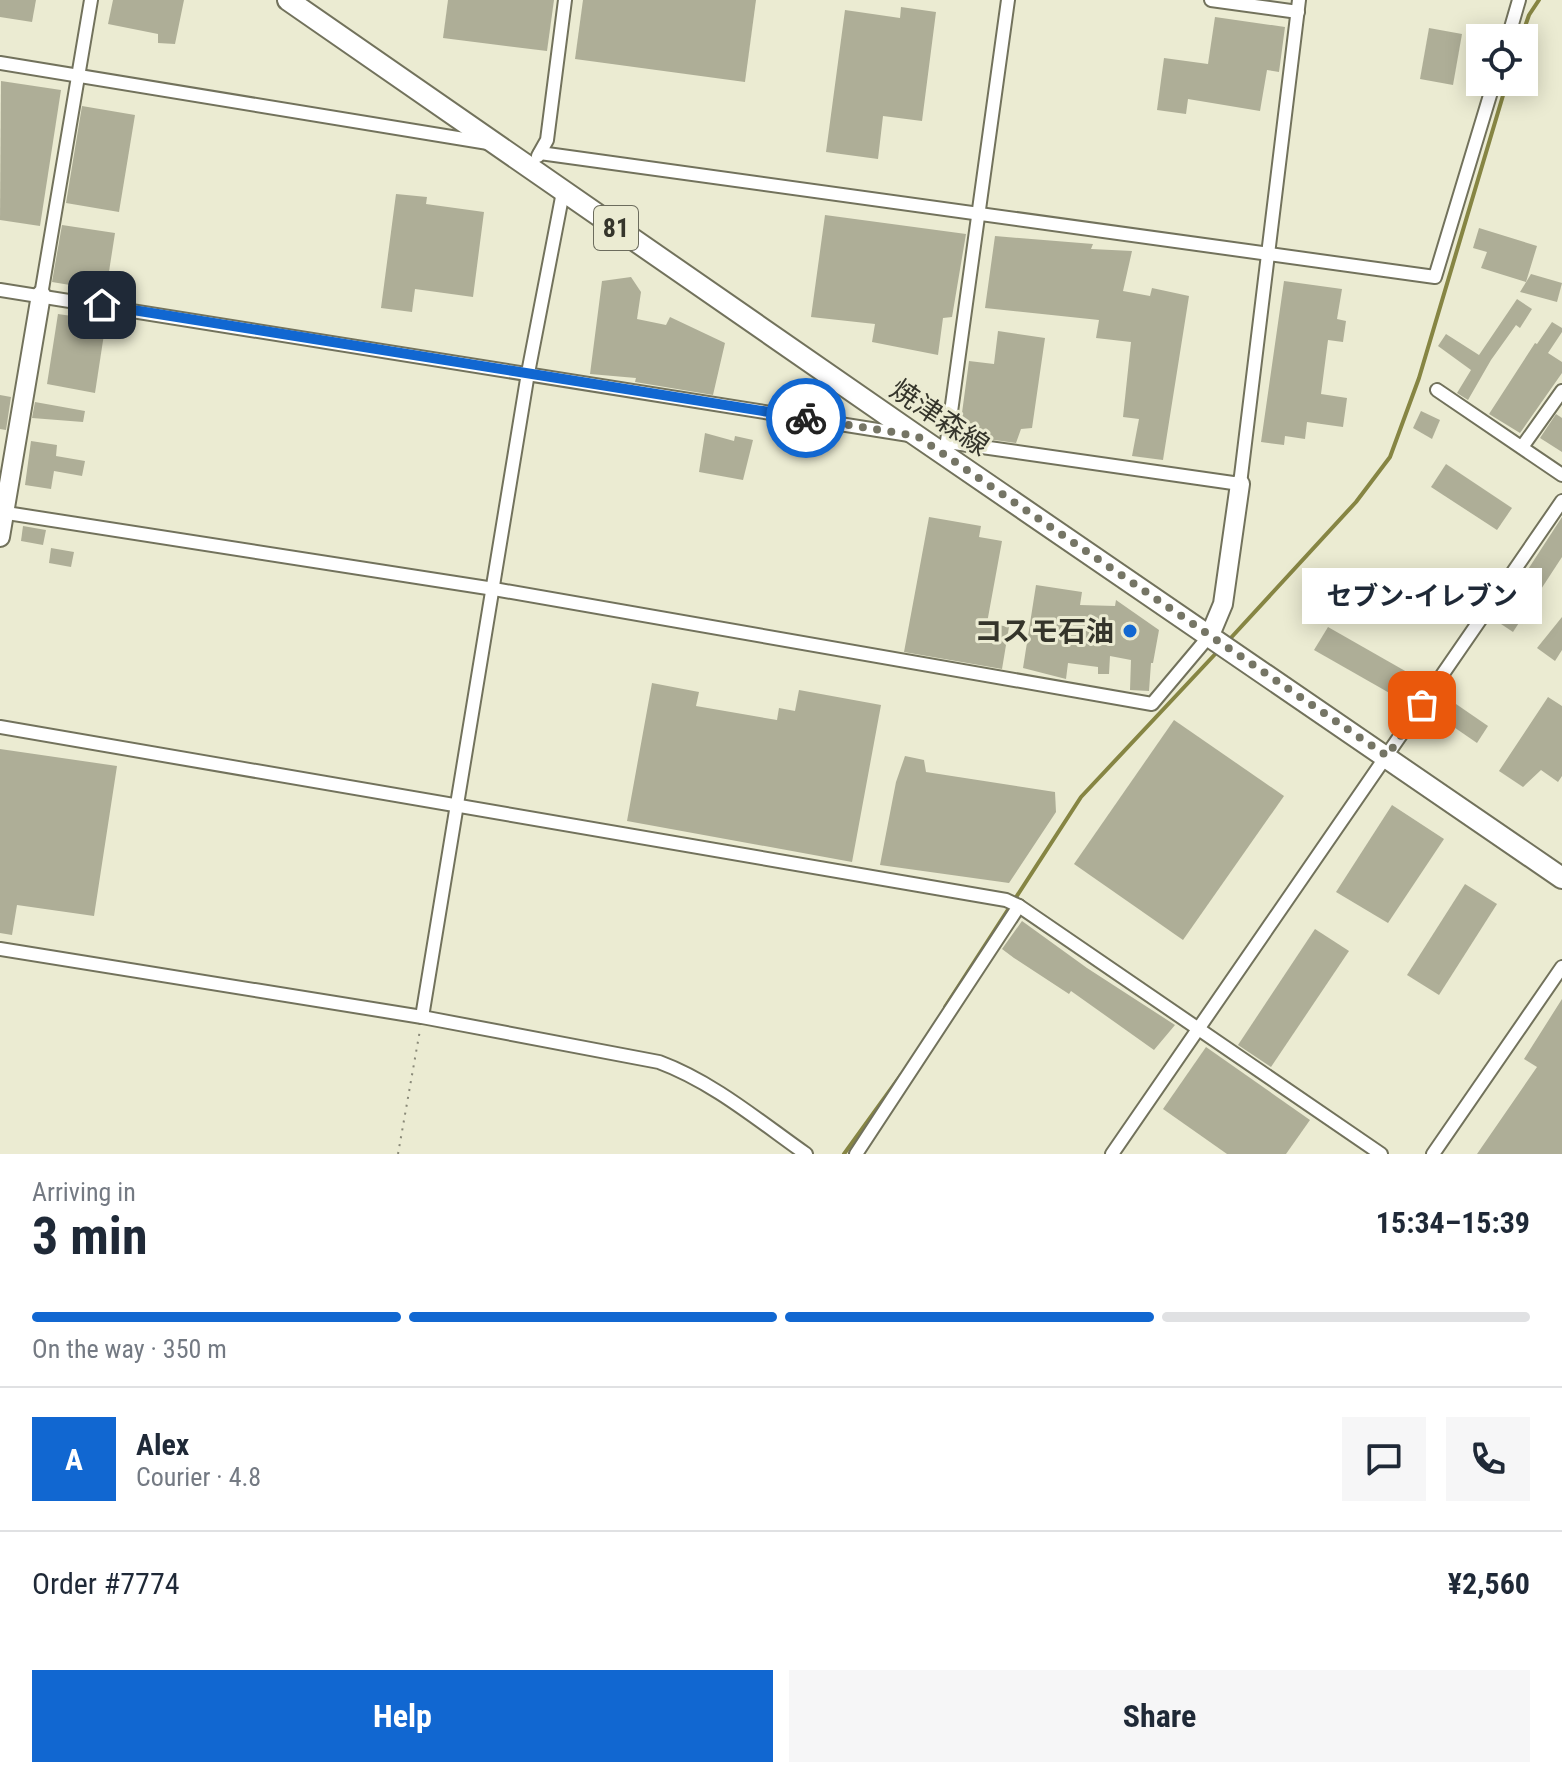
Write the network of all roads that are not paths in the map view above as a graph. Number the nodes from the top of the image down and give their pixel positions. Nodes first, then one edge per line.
1 (91, 0) edge
2 (288, 0) edge
3 (565, 0) edge
4 (1008, 0) edge
5 (1211, 0) edge
6 (1519, 0) edge
7 (1298, 6) edge
8 (1512, 24) edge
9 (0, 63) edge
10 (78, 77) junction
11 (1490, 96) edge
12 (495, 144) junction
13 (536, 161) junction
14 (563, 192) junction
15 (979, 214) junction
16 (1266, 255) junction
17 (0, 290) edge
18 (41, 295) junction
19 (528, 373) junction
20 (1437, 390) dead end
21 (1562, 391) edge
22 (917, 436) junction
23 (1522, 447) junction
24 (946, 448) junction
25 (1562, 475) edge
26 (1240, 484) junction
27 (1562, 501) edge
28 (2, 512) edge
29 (0, 537) edge
30 (494, 589) junction
31 (1210, 635) junction
32 (0, 727) edge
33 (1387, 756) junction
34 (457, 807) junction
35 (1562, 878) edge
36 (1019, 906) junction
37 (0, 949) edge
38 (1562, 967) edge
39 (422, 1017) junction
40 (1198, 1027) junction
41 (806, 1154) edge
42 (856, 1154) edge
43 (1112, 1154) edge
44 (1381, 1154) edge
45 (1433, 1154) edge

1 - 10 street
2 - 12 main road, 焼津森線 / 81
3 - 13 street
4 - 15 street
5 - 7 street
6 - 8 street
7 - 16 street
9 - 10 street
10 - 12 street
10 - 18 street
11 - 16 street
12 - 13 main road, 焼津森線 / 81
13 - 14 main road, 焼津森線 / 81
13 - 15 street
14 - 19 street
14 - 22 main road, 焼津森線 / 81
15 - 16 street
15 - 24 street
16 - 26 street
17 - 18 street
18 - 19 street
18 - 28 street
19 - 22 street
19 - 30 street
20 - 23 street
21 - 23 street
22 - 24 main road, 焼津森線 / 81
23 - 25 street
24 - 26 street
24 - 31 main road, 焼津森線 / 81
26 - 31 street
27 - 33 street
28 - 29 street
28 - 30 street
30 - 31 street
30 - 34 street
31 - 33 main road, 焼津森線 / 81
32 - 34 street
33 - 35 main road, 焼津森線 / 81
33 - 40 street
34 - 36 street
34 - 39 street
36 - 40 street
36 - 42 street
37 - 39 street
38 - 45 street
39 - 41 street
40 - 43 street
40 - 44 street

